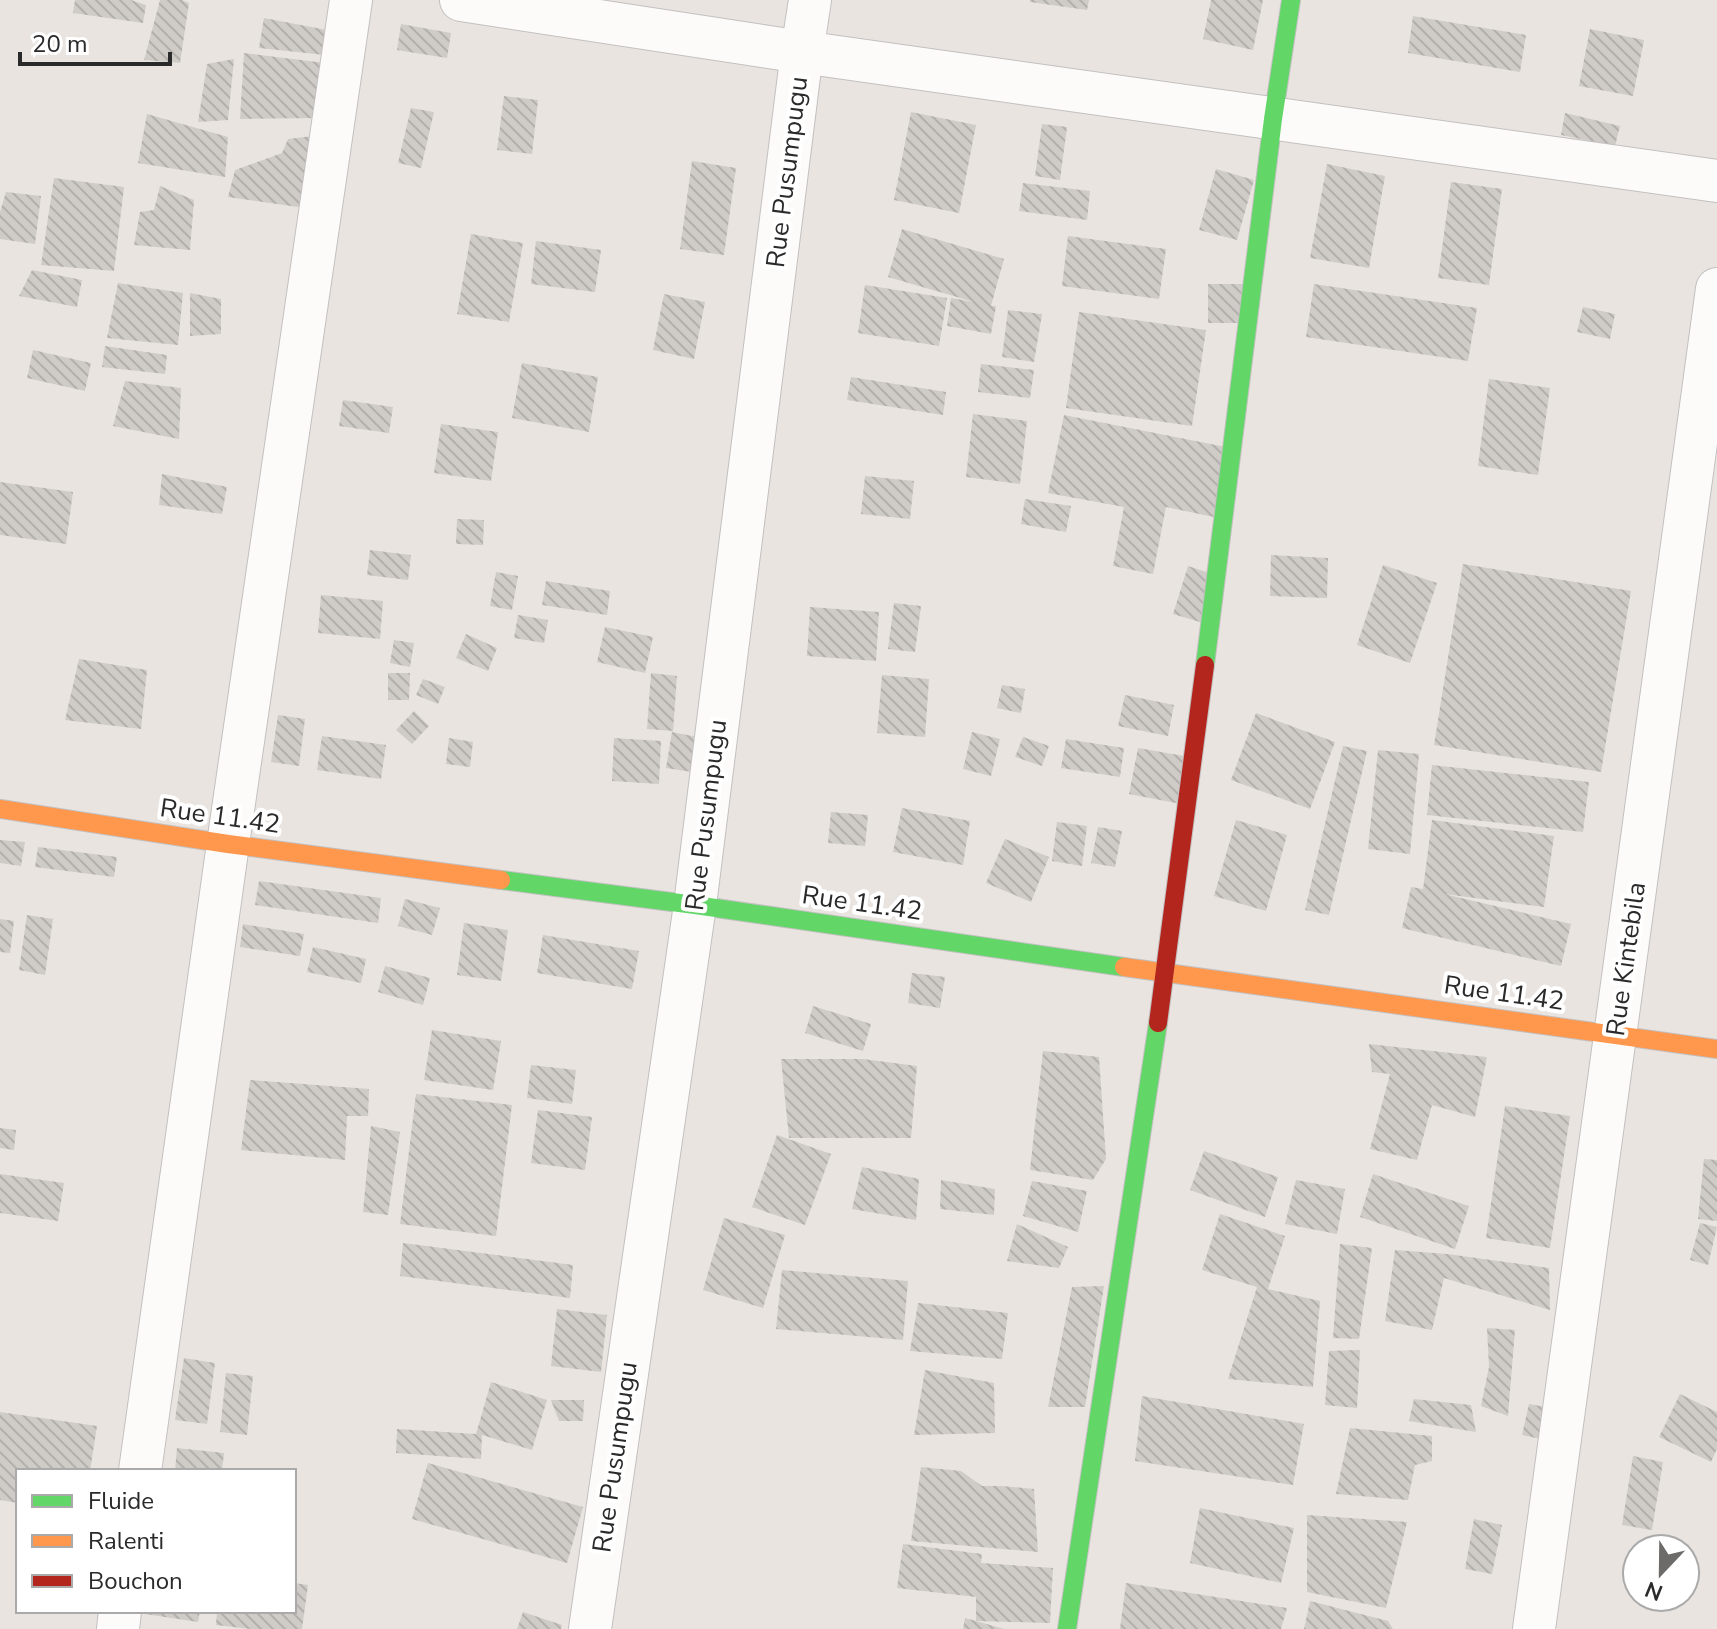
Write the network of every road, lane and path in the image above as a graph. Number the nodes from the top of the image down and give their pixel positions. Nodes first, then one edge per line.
1 (351, 0) edge
2 (461, 0) edge
3 (810, 0) edge
4 (1291, 0) edge
5 (802, 52) junction
6 (1273, 119) junction
7 (1717, 181) edge
8 (1717, 289) edge
9 (0, 809) edge
10 (228, 844) junction
11 (695, 905) junction
12 (1166, 973) junction
13 (1616, 1034) junction
14 (1717, 1049) edge
15 (140, 1469) edge
16 (590, 1629) edge
17 (1067, 1629) edge
18 (1534, 1629) edge

1 - 10 street
2 - 5 street
3 - 5 street, Rue Pusumpugu
4 - 6 street
5 - 6 street
5 - 11 street, Rue Pusumpugu
6 - 7 street
6 - 12 street
8 - 13 street, Rue Kintebila
9 - 10 street, Rue 11.42
10 - 11 street, Rue 11.42
10 - 15 street
11 - 12 street, Rue 11.42
11 - 16 street, Rue Pusumpugu
12 - 13 street, Rue 11.42
12 - 17 street
13 - 14 street, Rue 11.42
13 - 18 street, Rue Kintebila

